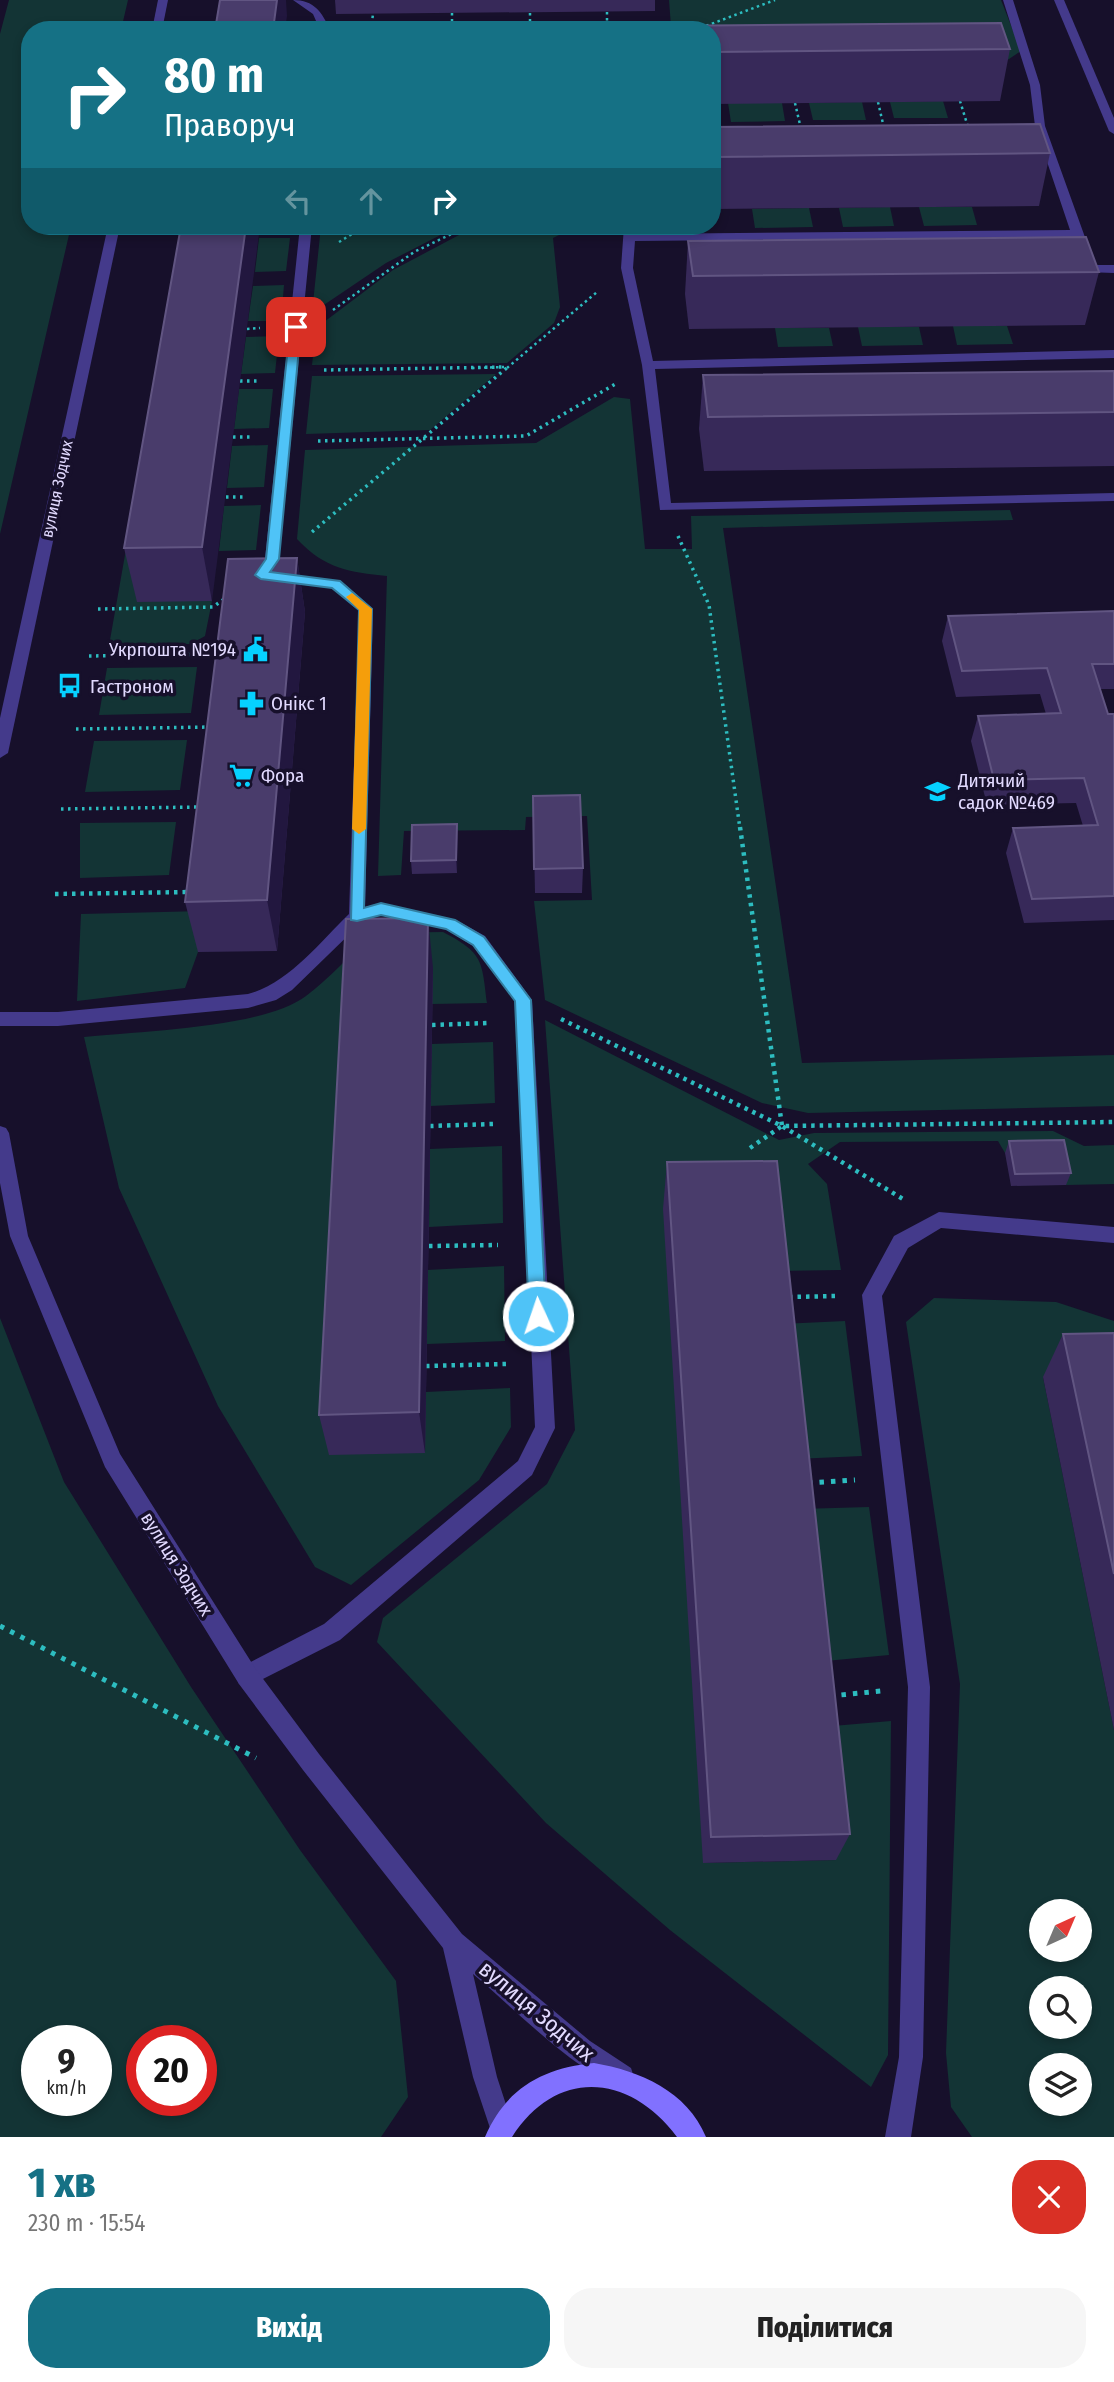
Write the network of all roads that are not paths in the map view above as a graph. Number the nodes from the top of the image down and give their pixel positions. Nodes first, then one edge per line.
1 (163, 0) edge
2 (298, 0) edge
3 (1008, 0) edge
4 (1059, 0) edge
5 (159, 21) edge
6 (321, 21) edge
7 (1040, 126) junction
8 (968, 127) edge
9 (1114, 131) edge
10 (721, 232) edge
11 (1075, 233) junction
12 (112, 235) edge
13 (305, 235) edge
14 (631, 235) edge
15 (1114, 269) edge
16 (1114, 354) edge
17 (648, 365) junction
18 (1114, 497) edge
19 (0, 753) edge
20 (357, 916) junction
21 (0, 1019) edge
22 (0, 1133) edge
23 (1114, 1235) edge
24 (247, 1676) junction
25 (454, 1941) junction
26 (622, 2077) junction
27 (688, 2128) edge
28 (500, 2133) edge
29 (707, 2137) edge
30 (898, 2137) edge

1 - 5 street
2 - 6 street
3 - 7 street
4 - 9 street
7 - 8 street
7 - 11 street
10 - 11 street
11 - 15 street
12 - 19 street, вулиця Зодчих
13 - 20 street
14 - 17 street
16 - 17 street
17 - 18 street
20 - 21 street
20 - 24 street
22 - 24 street, вулиця Зодчих
23 - 30 street
24 - 25 street, вулиця Зодчих
25 - 26 street, вулиця Зодчих
25 - 28 street, вулиця Зодчих
26 - 27 main road
26 - 28 main road
27 - 29 main road

